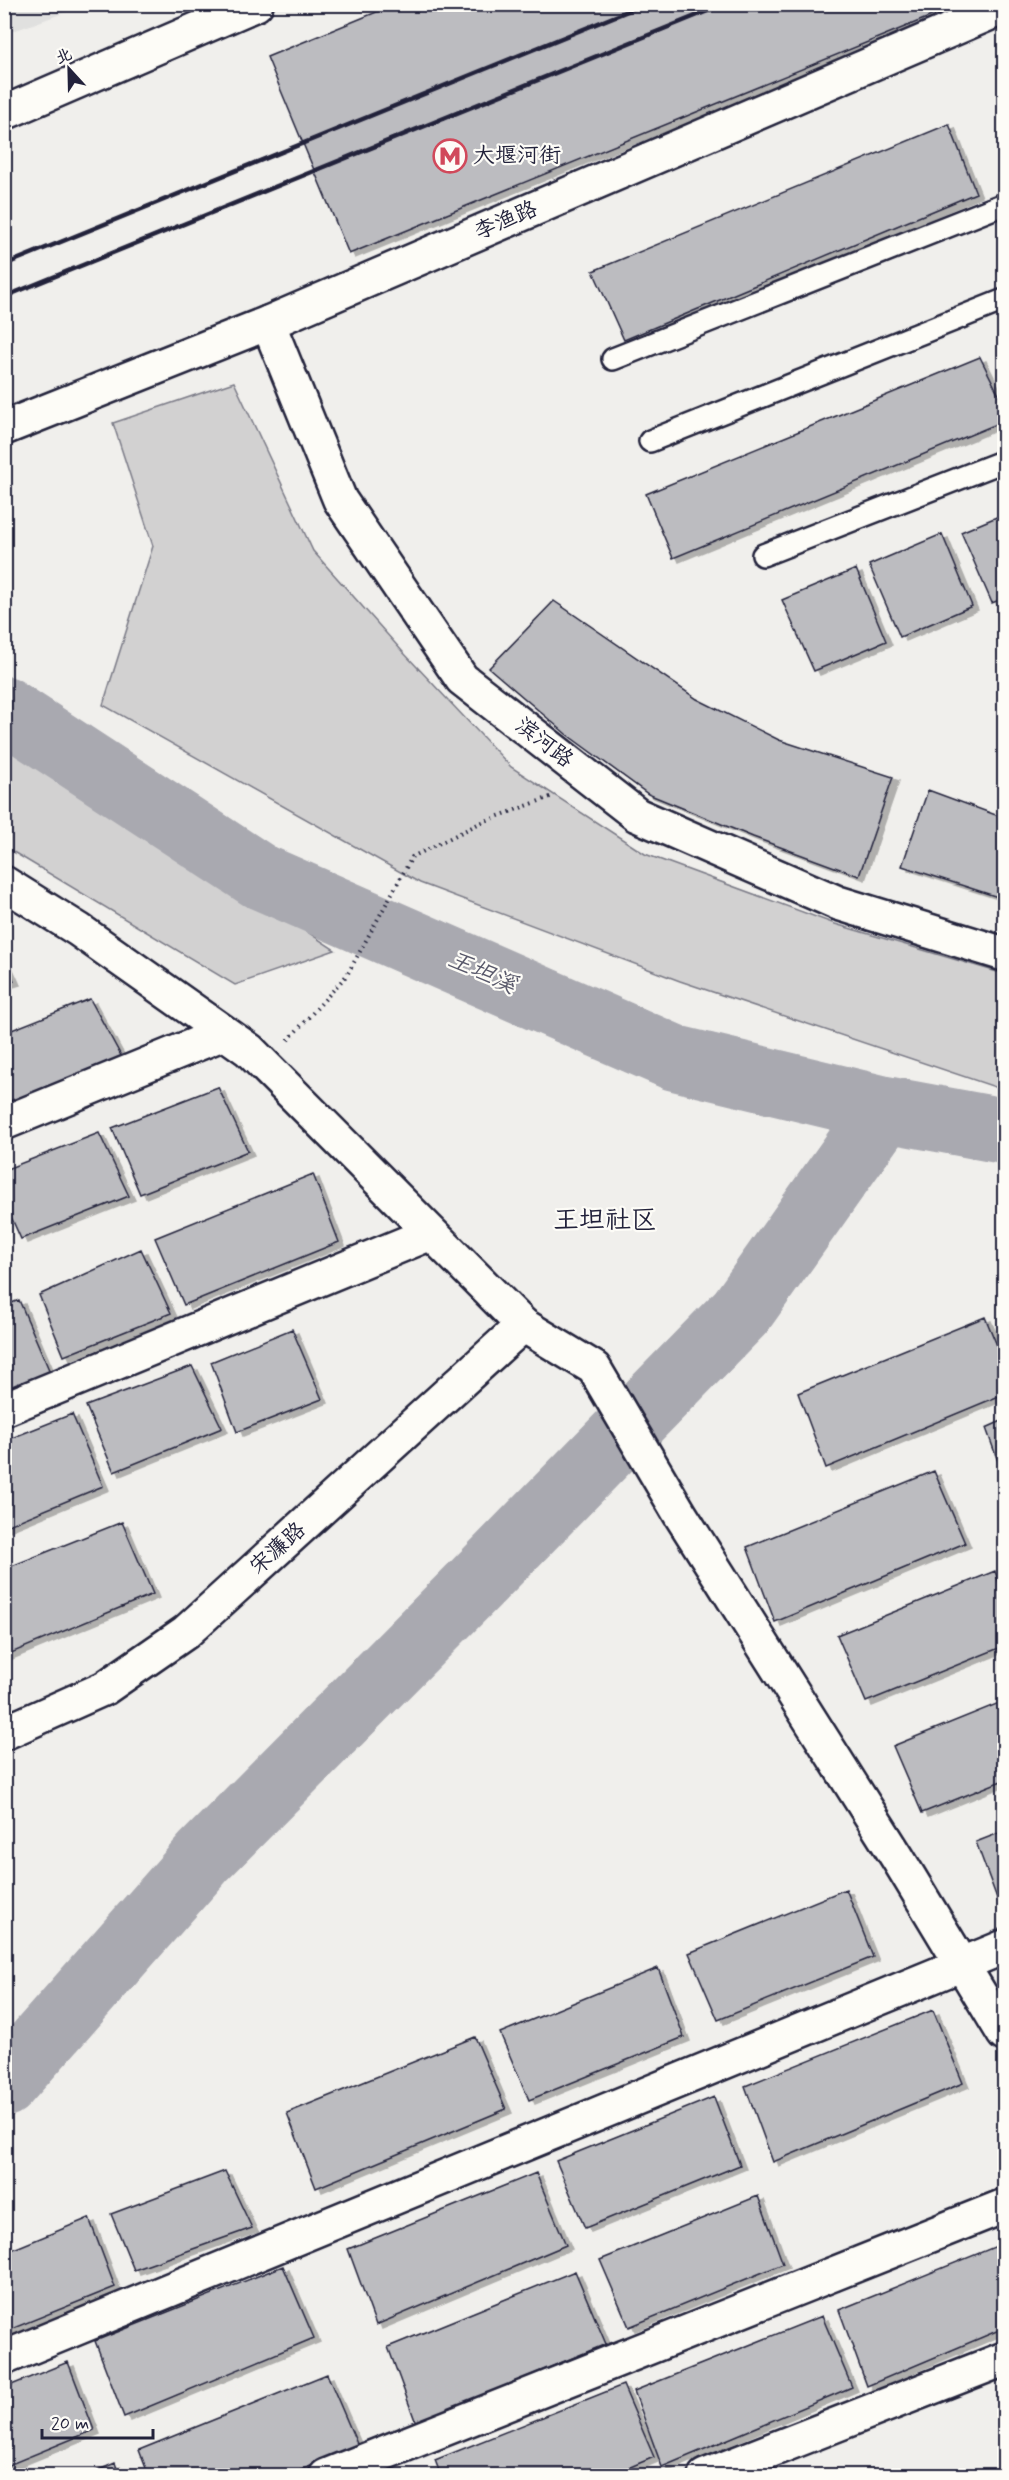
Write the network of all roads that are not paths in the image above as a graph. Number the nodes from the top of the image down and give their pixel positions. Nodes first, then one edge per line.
1 (256, 4) edge
2 (1005, 6) edge
3 (4, 113) edge
4 (1005, 204) edge
5 (1005, 300) edge
6 (268, 323) junction
7 (613, 359) dead end
8 (4, 428) edge
9 (650, 441) dead end
10 (1005, 461) edge
11 (763, 555) dead end
12 (4, 882) edge
13 (1005, 954) edge
14 (224, 1032) junction
15 (4, 1123) edge
16 (431, 1233) junction
17 (523, 1325) junction
18 (4, 1409) edge
19 (4, 1732) edge
20 (1005, 1947) edge
21 (962, 1964) junction
22 (1005, 2034) edge
23 (1005, 2205) edge
24 (4, 2358) edge
25 (1005, 2359) edge
26 (326, 2475) edge
27 (705, 2475) edge

1 - 3 street
2 - 6 street, 李渔路
4 - 7 lane
5 - 9 lane
6 - 8 street, 李渔路
6 - 13 street, 滨河路
10 - 11 lane
12 - 14 street
14 - 15 street
14 - 16 street
16 - 17 street
16 - 18 street
17 - 19 street, 宋濂路
17 - 21 street
20 - 21 street
21 - 22 street
21 - 24 street
23 - 26 street
25 - 27 street

